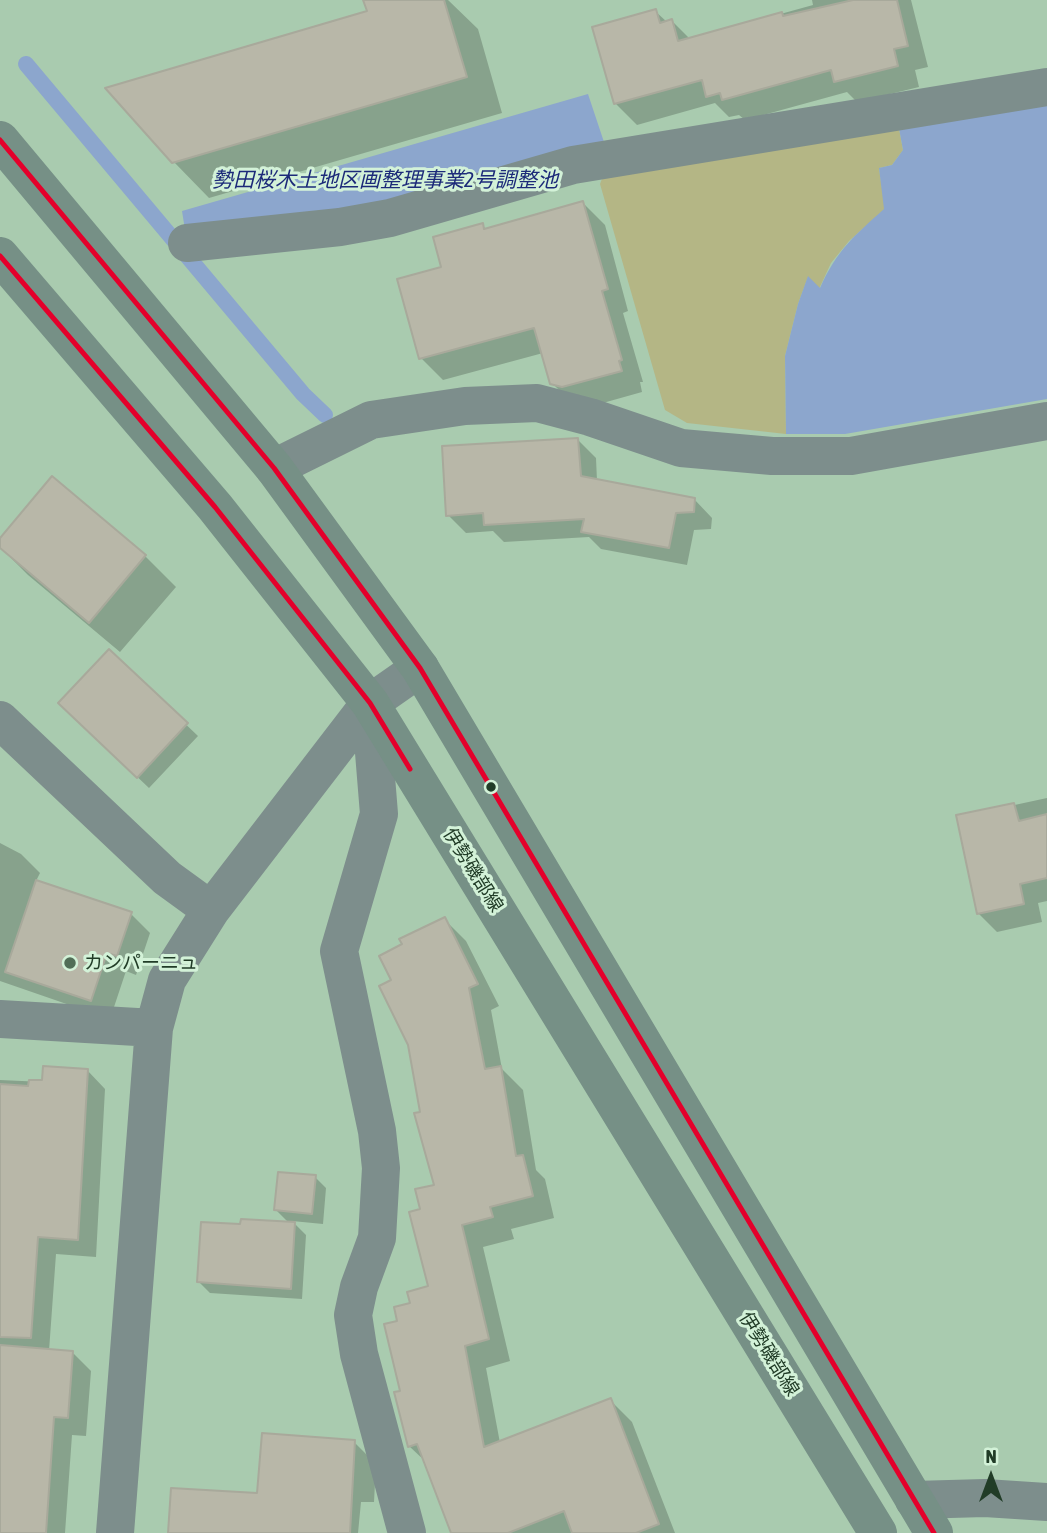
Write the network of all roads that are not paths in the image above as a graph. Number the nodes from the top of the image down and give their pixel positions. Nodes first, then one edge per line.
1 (1047, 87) edge
2 (0, 139) edge
3 (187, 243) dead end
4 (0, 256) edge
5 (1047, 421) edge
6 (274, 468) junction
7 (420, 668) junction
8 (370, 703) junction
9 (0, 720) edge
10 (211, 910) junction
11 (0, 1019) edge
12 (154, 1028) junction
13 (914, 1500) junction
14 (1047, 1502) edge
15 (115, 1533) edge
16 (407, 1533) edge
17 (878, 1533) edge
18 (934, 1533) edge

1 - 3 street
2 - 6 main road
4 - 8 main road, 伊勢磯部線
5 - 6 street
6 - 7 main road
7 - 8 street
7 - 13 main road
8 - 10 street
8 - 16 street
8 - 17 main road, 伊勢磯部線
9 - 10 street
10 - 12 street
11 - 12 street
12 - 15 street
13 - 14 street
13 - 18 main road

